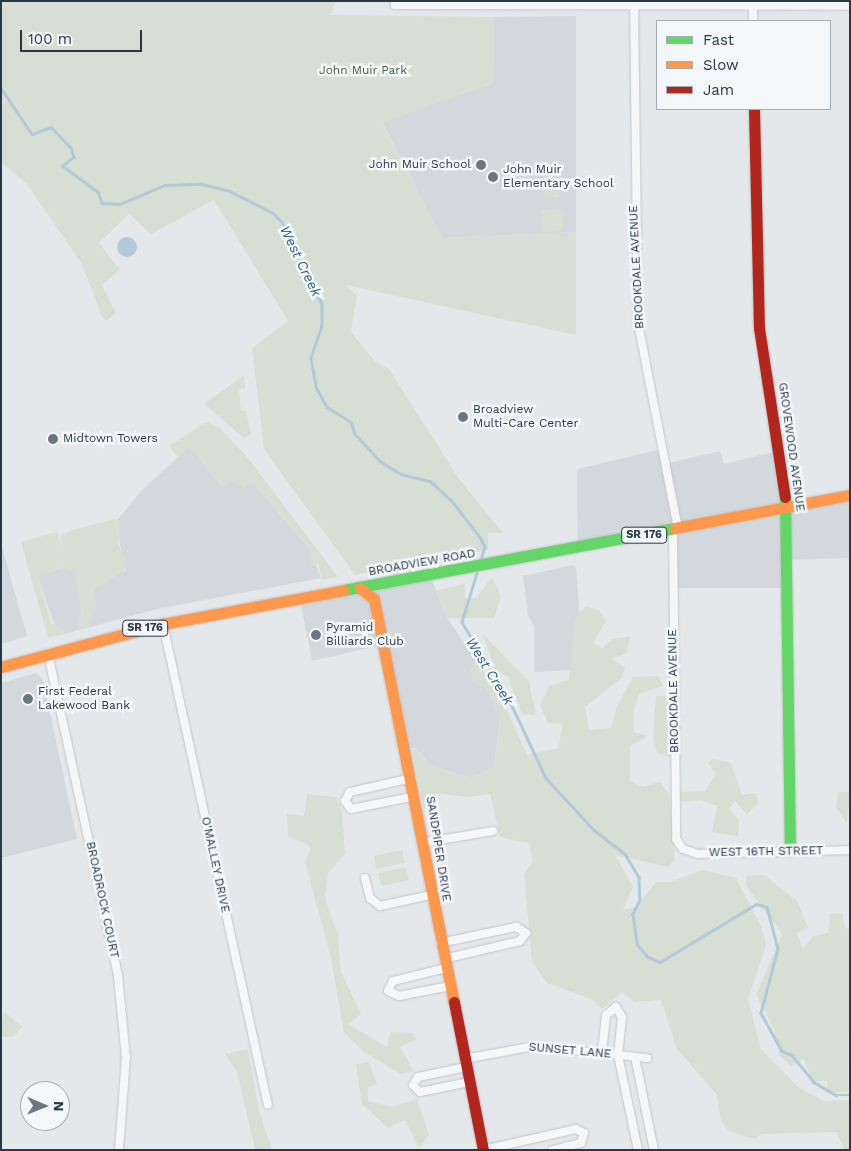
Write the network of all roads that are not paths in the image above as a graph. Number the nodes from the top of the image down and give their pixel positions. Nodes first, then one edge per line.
1 (395, 3) edge
2 (511, 4) edge
3 (634, 4) edge
4 (753, 4) edge
5 (850, 6) edge
6 (753, 20) edge
7 (754, 110) edge
8 (850, 495) edge
9 (787, 507) junction
10 (675, 530) junction
11 (360, 588) junction
12 (163, 624) junction
13 (48, 654) junction
14 (1, 667) edge
15 (412, 778) junction
16 (416, 796) junction
17 (493, 831) dead end
18 (422, 843) junction
19 (683, 849) joint
20 (850, 850) edge
21 (790, 851) junction
22 (365, 878) dead end
23 (430, 895) junction
24 (440, 943) junction
25 (445, 964) junction
26 (450, 986) junction
27 (602, 1053) junction
28 (618, 1055) junction
29 (635, 1057) junction
30 (647, 1058) dead end
31 (465, 1063) junction
32 (470, 1082) junction
33 (268, 1106) dead end
34 (118, 1150) edge
35 (483, 1150) edge
36 (552, 1150) edge
37 (638, 1150) edge
38 (654, 1150) edge

1 - 2 street
2 - 3 street
3 - 4 street
3 - 10 street, BROOKDALE AVENUE
4 - 5 street
4 - 6 street
7 - 9 street, GROVEWOOD AVENUE
8 - 9 street, BROADVIEW ROAD / SR 176
9 - 10 street, BROADVIEW ROAD / SR 176
9 - 21 street, GROVEWOOD AVENUE
10 - 11 street, BROADVIEW ROAD / SR 176
10 - 19 street, BROOKDALE AVENUE
11 - 12 street, BROADVIEW ROAD / SR 176
11 - 15 street, SANDPIPER DRIVE
12 - 13 street, BROADVIEW ROAD / SR 176
12 - 33 street, O'MALLEY DRIVE
13 - 14 street, BROADVIEW ROAD / SR 176
13 - 34 street, BROADROCK COURT
15 - 16 street, SANDPIPER DRIVE
15 - 16 street
16 - 18 street, SANDPIPER DRIVE
17 - 18 street
18 - 23 street, SANDPIPER DRIVE
19 - 21 street, WEST 16TH STREET
20 - 21 street, WEST 16TH STREET
22 - 23 street
23 - 24 street, SANDPIPER DRIVE
24 - 25 street, SANDPIPER DRIVE
24 - 25 street
25 - 26 street, SANDPIPER DRIVE
25 - 26 street
26 - 31 street, SANDPIPER DRIVE
27 - 28 street, SUNSET LANE
27 - 28 street
27 - 31 street, SUNSET LANE
28 - 29 street, SUNSET LANE
28 - 37 street
29 - 30 street, SUNSET LANE
29 - 38 street
31 - 32 street, SANDPIPER DRIVE
31 - 32 street, SUNSET LANE
32 - 35 street, SANDPIPER DRIVE
35 - 36 street

